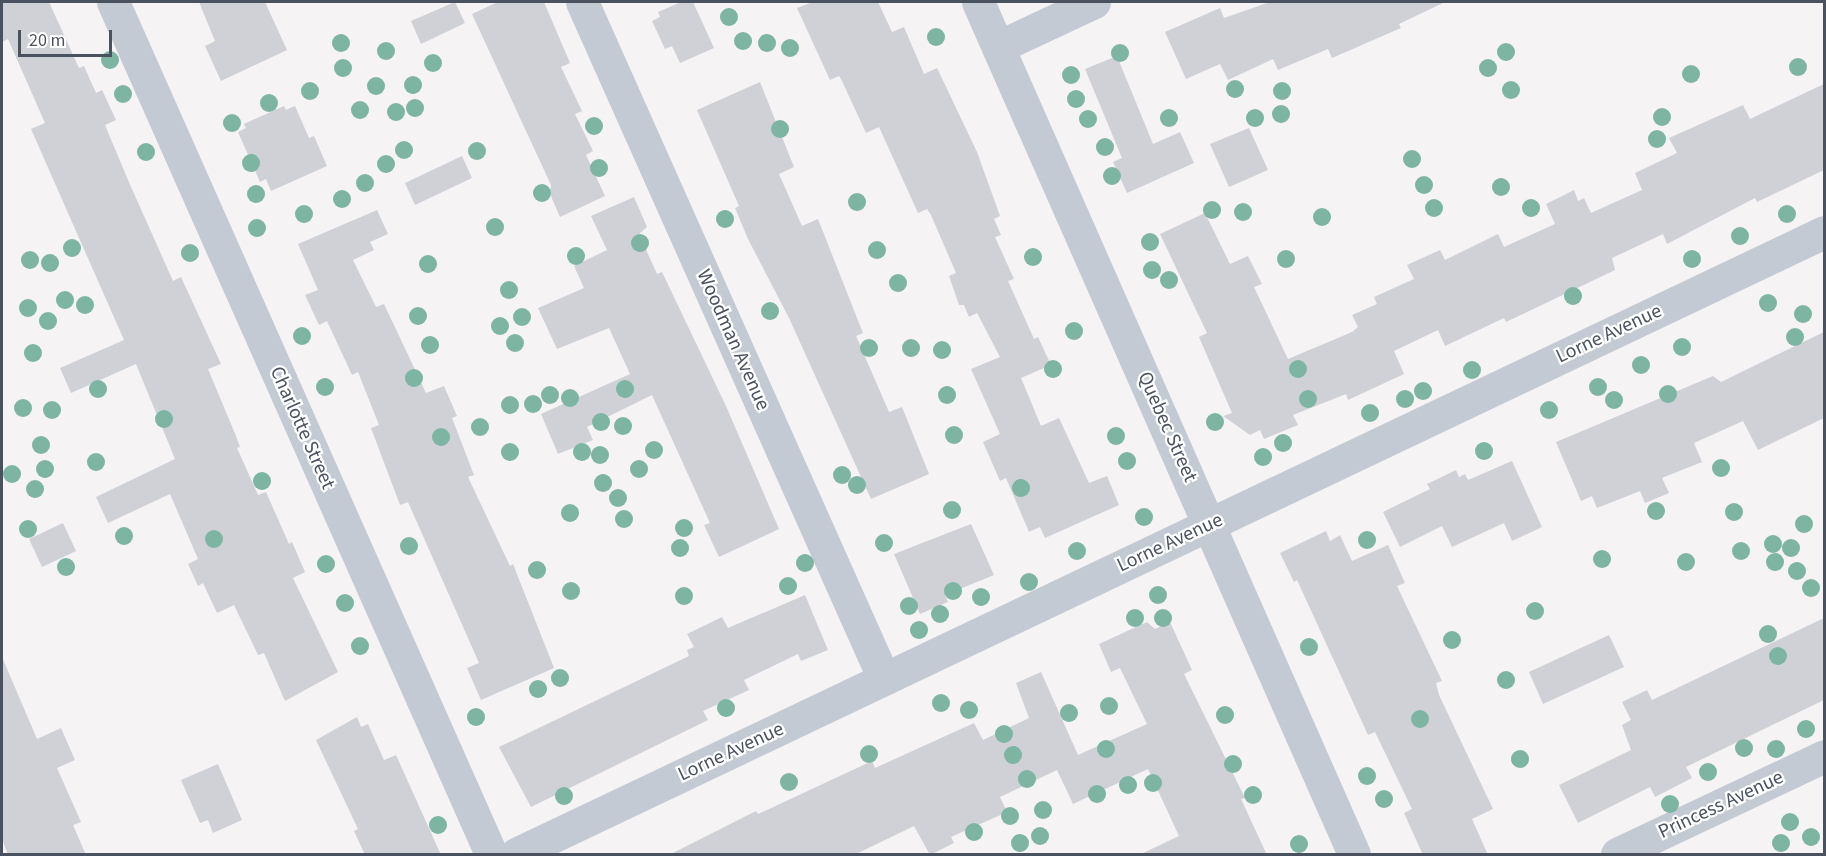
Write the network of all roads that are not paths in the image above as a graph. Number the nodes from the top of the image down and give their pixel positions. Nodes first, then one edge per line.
1 (113, 2) edge
2 (582, 2) edge
3 (978, 2) edge
4 (1094, 2) edge
5 (998, 48) junction
6 (1824, 232) edge
7 (1210, 524) junction
8 (884, 679) junction
9 (1824, 756) edge
10 (491, 855) edge
11 (516, 855) edge
12 (1354, 855) edge
13 (1617, 855) edge

1 - 10 street, Charlotte Street
2 - 8 street, Woodman Avenue
3 - 5 street, Quebec Street
4 - 5 street
5 - 7 street, Quebec Street
6 - 7 street, Lorne Avenue
7 - 8 street, Lorne Avenue
7 - 12 street, Quebec Street
8 - 11 street, Lorne Avenue
9 - 13 street, Princess Avenue

